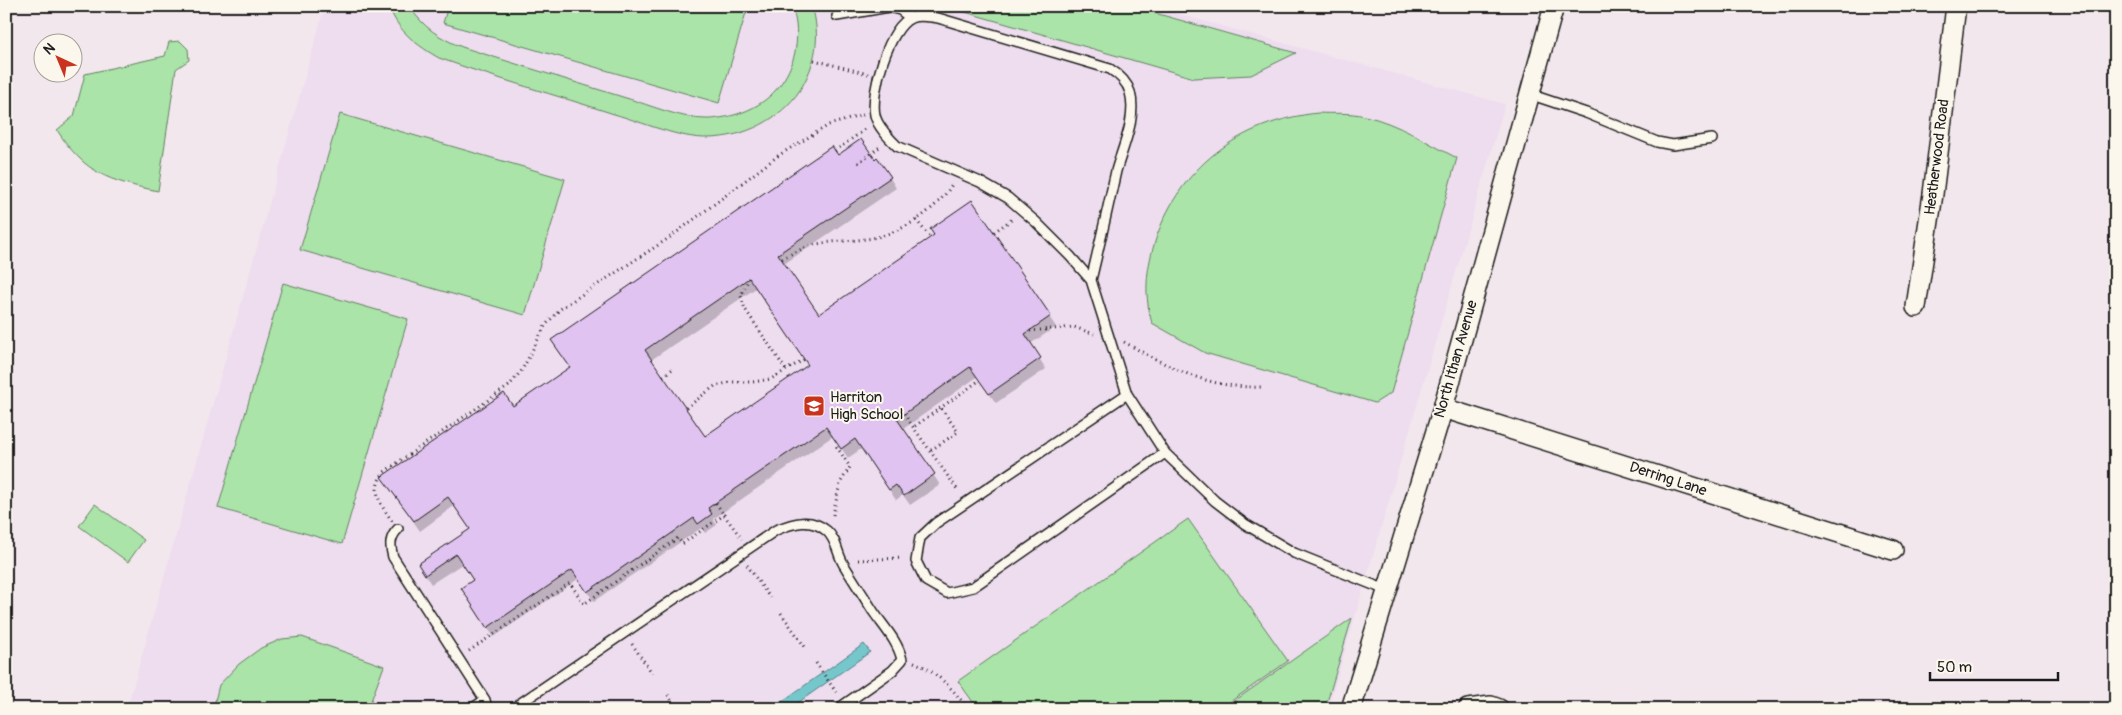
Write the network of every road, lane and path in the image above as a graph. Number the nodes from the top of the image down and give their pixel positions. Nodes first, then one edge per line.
1 (1554, 6) edge
2 (1956, 6) edge
3 (837, 16) dead end
4 (911, 18) junction
5 (814, 60) dead end
6 (869, 74) dead end
7 (1529, 94) junction
8 (864, 114) dead end
9 (868, 127) dead end
10 (1712, 139) dead end
11 (882, 146) dead end
12 (835, 151) dead end
13 (858, 163) dead end
14 (953, 182) dead end
15 (1015, 218) dead end
16 (916, 220) junction
17 (994, 232) dead end
18 (930, 238) dead end
19 (782, 259) dead end
20 (749, 278) dead end
21 (1091, 280) junction
22 (1916, 307) dead end
23 (1030, 331) dead end
24 (1094, 334) dead end
25 (1124, 342) dead end
26 (804, 359) dead end
27 (674, 368) dead end
28 (786, 370) junction
29 (663, 376) dead end
30 (980, 380) dead end
31 (1263, 387) dead end
32 (1127, 394) junction
33 (686, 408) dead end
34 (941, 408) junction
35 (1443, 408) junction
36 (904, 414) dead end
37 (915, 426) junction
38 (838, 444) dead end
39 (931, 450) junction
40 (1165, 454) junction
41 (957, 489) dead end
42 (716, 503) dead end
43 (724, 514) junction
44 (833, 515) dead end
45 (398, 529) joint
46 (742, 539) dead end
47 (1893, 550) dead end
48 (902, 558) dead end
49 (858, 560) dead end
50 (747, 564) dead end
51 (1386, 590) junction
52 (770, 598) dead end
53 (781, 613) dead end
54 (632, 644) dead end
55 (805, 647) dead end
56 (469, 651) dead end
57 (816, 662) dead end
58 (913, 662) dead end
59 (652, 673) dead end
60 (668, 695) dead end
61 (838, 695) dead end
62 (486, 704) edge
63 (526, 705) edge
64 (1493, 708) edge
65 (470, 709) edge
66 (512, 709) edge
67 (677, 709) edge
68 (838, 709) edge
69 (968, 709) edge
70 (1351, 709) edge
71 (1468, 709) edge

1 - 7 street, North Ithan Avenue
2 - 22 street, Heatherwood Road
3 - 4 lane
4 - 21 lane
4 - 21 lane
5 - 6 path
7 - 10 lane
7 - 35 street, North Ithan Avenue
8 - 45 path
9 - 12 path
11 - 13 path
14 - 16 path
15 - 17 path
16 - 18 path
16 - 19 path
20 - 28 path
21 - 32 lane
23 - 24 path
25 - 31 path
26 - 28 path
27 - 29 path
28 - 33 path
30 - 34 path
32 - 40 lane
32 - 40 lane
34 - 37 path
34 - 39 path
35 - 47 street, Derring Lane
35 - 51 street, North Ithan Avenue
36 - 37 path
37 - 39 path
38 - 44 path
39 - 41 path
40 - 51 lane
42 - 43 path
43 - 46 path
43 - 56 path
45 - 62 lane
48 - 49 path
50 - 52 path
51 - 70 street, North Ithan Avenue
53 - 55 path
54 - 59 path
57 - 61 path
58 - 69 path
60 - 67 path
62 - 65 lane
63 - 66 lane
63 - 68 lane
64 - 71 street

